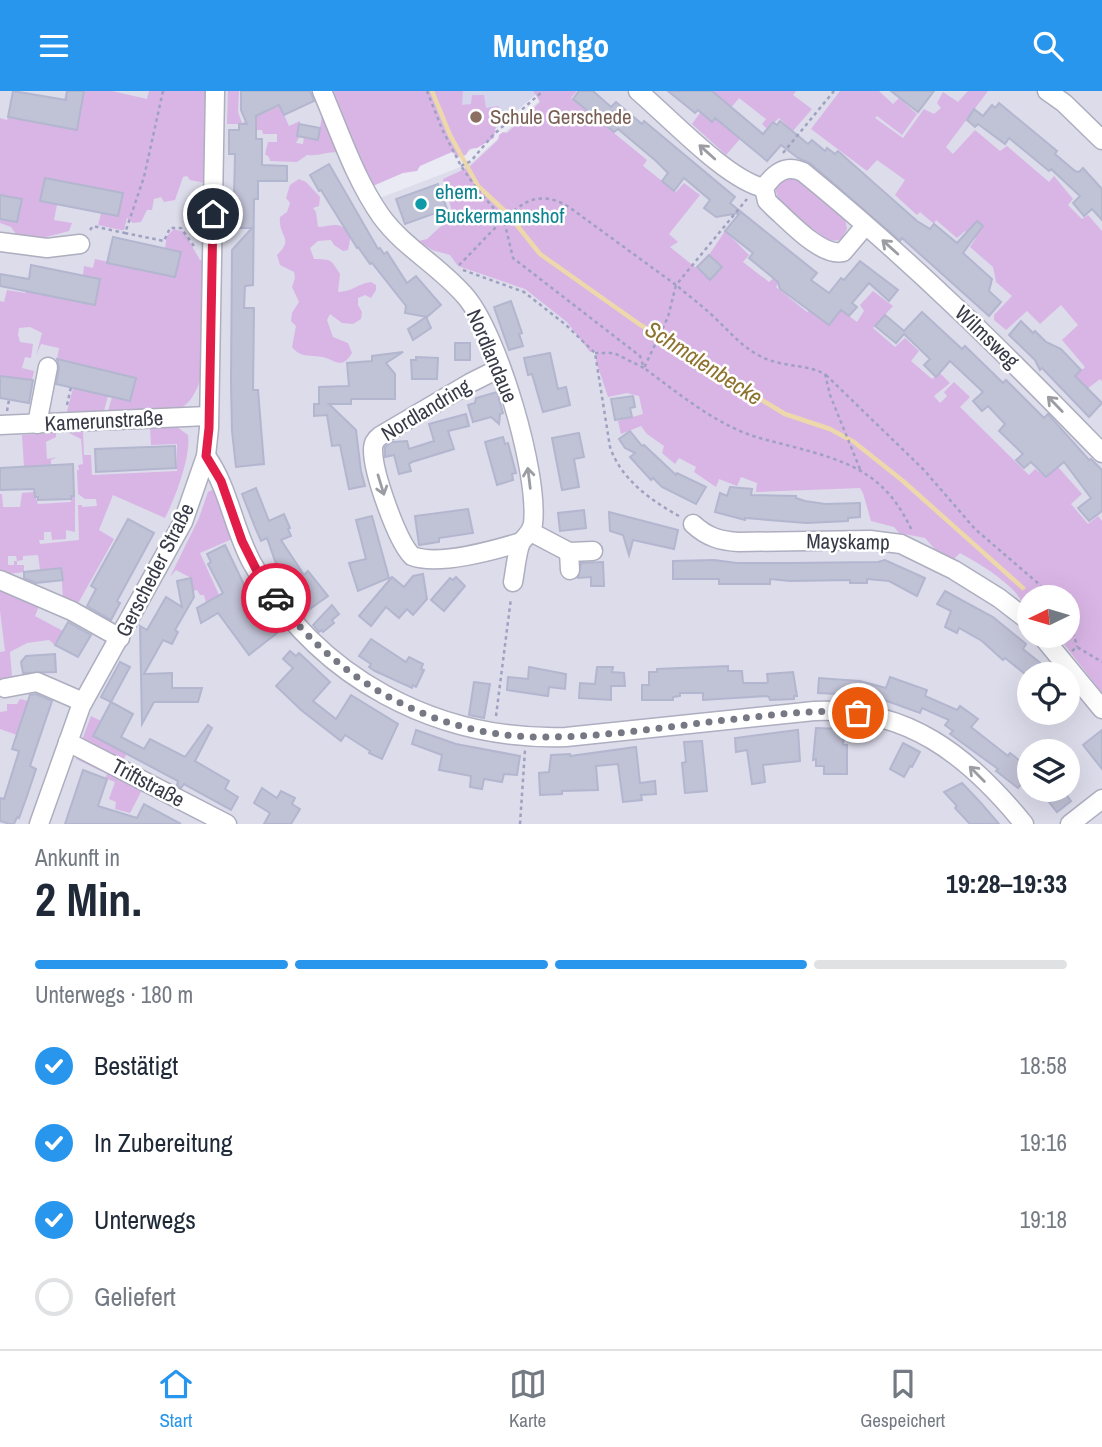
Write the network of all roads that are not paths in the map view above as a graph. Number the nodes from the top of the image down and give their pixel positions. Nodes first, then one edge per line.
1 (215, 91) edge
2 (322, 91) edge
3 (638, 91) edge
4 (1047, 91) edge
5 (1071, 97) edge
6 (1102, 140) edge
7 (769, 182) junction
8 (865, 226) junction
9 (0, 242) edge
10 (80, 244) road end
11 (48, 367) dead end
12 (500, 368) junction
13 (208, 416) junction
14 (37, 424) junction
15 (0, 425) edge
16 (1102, 453) edge
17 (206, 456) junction
18 (693, 524) road end
19 (526, 537) junction
20 (593, 551) dead end
21 (569, 552) junction
22 (569, 570) dead end
23 (0, 580) edge
24 (513, 582) road end
25 (1017, 612) edge
26 (120, 638) junction
27 (1052, 648) edge
28 (5, 688) dead end
29 (83, 702) junction
30 (1102, 709) edge
31 (68, 742) junction
32 (1102, 799) edge
33 (39, 824) edge
34 (227, 824) edge
35 (1024, 824) edge
36 (1070, 824) edge

1 - 13 street, Gerscheder Straße
2 - 12 street, Nordlandaue
7 -> 3 street, Wilmsweg
4 - 5 street
5 - 6 street
7 - 8 street, Wilmsweg
7 - 8 street, Wilmsweg
16 -> 8 street, Wilmsweg
9 - 10 street
11 - 14 street
19 -> 12 street, Nordlandaue
12 -> 19 street, Nordlandring
13 - 14 street, Kamerunstraße
13 - 17 street, Gerscheder Straße
14 - 15 street, Kamerunstraße
17 - 26 street, Gerscheder Straße
35 -> 17 street
18 - 25 street, Mayskamp
19 - 21 street
19 - 24 street, Nordlandaue
20 - 21 street
21 - 22 street
23 - 26 street
26 - 29 street, Gerscheder Straße
27 - 30 street
28 - 29 street
29 - 31 street, Gerscheder Straße
31 - 33 street, Gerscheder Straße
31 - 34 street, Triftstraße
32 - 36 street

